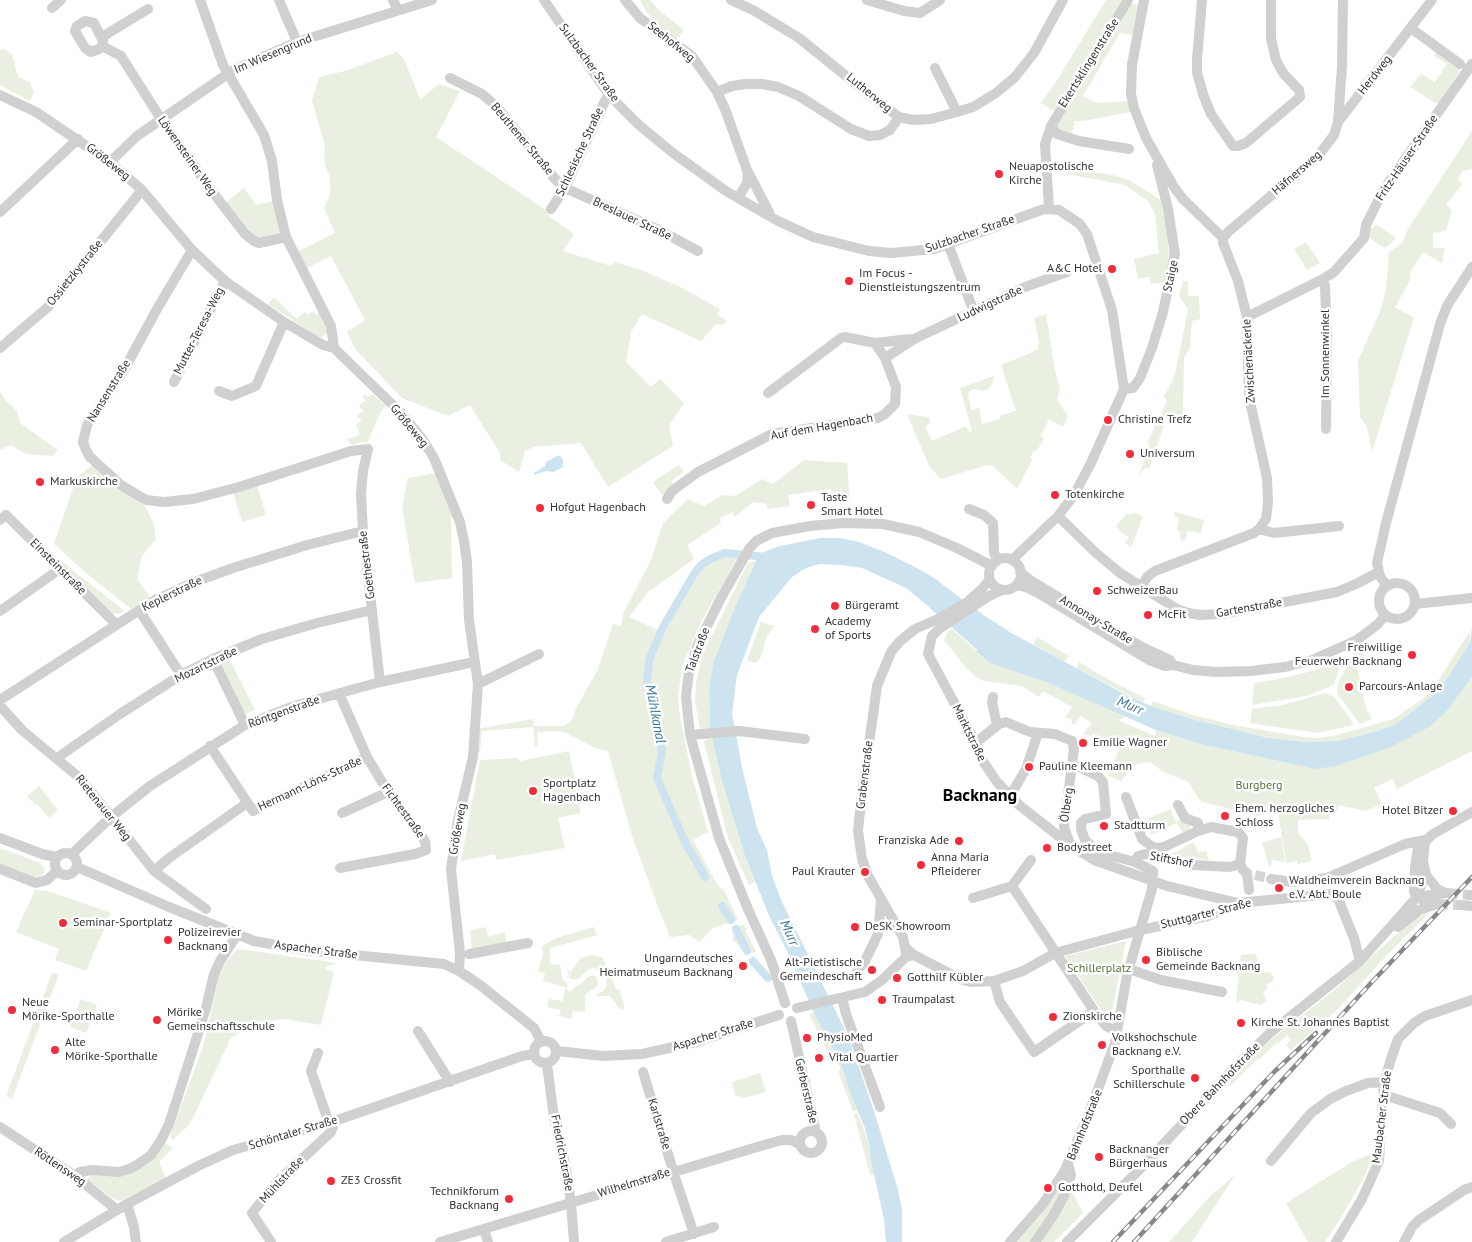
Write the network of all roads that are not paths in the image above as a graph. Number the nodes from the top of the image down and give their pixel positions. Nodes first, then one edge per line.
1 (61, 0) edge
2 (200, 0) edge
3 (279, 0) edge
4 (393, 0) edge
5 (432, 0) edge
6 (544, 0) edge
7 (625, 0) edge
8 (730, 0) edge
9 (868, 0) edge
10 (940, 0) edge
11 (1063, 0) edge
12 (1128, 0) edge
13 (1144, 0) edge
14 (1202, 0) edge
15 (1271, 0) edge
16 (1343, 0) edge
17 (1432, 0) edge
18 (52, 8) dead end
19 (148, 9) dead end
20 (398, 10) junction
21 (1412, 29) junction
22 (297, 42) junction
23 (1460, 64) dead end
24 (1472, 64) edge
25 (935, 68) dead end
26 (228, 74) junction
27 (450, 78) dead end
28 (717, 92) junction
29 (0, 95) edge
30 (610, 95) junction
31 (957, 112) junction
32 (899, 117) junction
33 (161, 119) junction
34 (1338, 122) junction
35 (1051, 126) junction
36 (78, 139) junction
37 (1129, 149) dead end
38 (1153, 150) junction
39 (110, 162) junction
40 (748, 170) junction
41 (565, 188) junction
42 (142, 190) junction
43 (738, 198) junction
44 (1049, 208) junction
45 (552, 209) dead end
46 (0, 212) edge
47 (769, 216) junction
48 (286, 237) junction
49 (1223, 238) junction
50 (948, 244) junction
51 (192, 250) junction
52 (698, 252) dead end
53 (1472, 267) edge
54 (1067, 272) dead end
55 (1323, 280) junction
56 (225, 281) junction
57 (974, 312) junction
58 (1247, 317) junction
59 (284, 322) junction
60 (914, 339) junction
61 (875, 343) junction
62 (0, 348) edge
63 (334, 348) junction
64 (885, 358) junction
65 (174, 382) dead end
66 (1124, 389) junction
67 (219, 391) dead end
68 (768, 392) dead end
69 (1326, 429) dead end
70 (368, 449) joint
71 (667, 500) dead end
72 (969, 510) dead end
73 (1058, 516) junction
74 (0, 520) edge
75 (1339, 526) dead end
76 (1260, 529) junction
77 (363, 531) junction
78 (1012, 560) junction
79 (994, 563) junction
80 (60, 569) junction
81 (1020, 572) junction
82 (1378, 572) junction
83 (990, 579) junction
84 (1017, 585) junction
85 (1386, 585) junction
86 (1141, 587) junction
87 (1002, 590) junction
88 (1471, 598) edge
89 (1415, 604) junction
90 (969, 606) junction
91 (140, 610) junction
92 (372, 610) junction
93 (0, 611) edge
94 (1385, 615) junction
95 (940, 622) junction
96 (116, 624) junction
97 (539, 654) dead end
98 (213, 659) junction
99 (474, 662) junction
100 (1173, 665) junction
101 (181, 675) junction
102 (380, 682) junction
103 (478, 684) junction
104 (339, 693) junction
105 (993, 697) dead end
106 (0, 700) edge
107 (0, 706) edge
108 (245, 725) junction
109 (997, 725) junction
110 (1038, 733) junction
111 (690, 735) junction
112 (805, 738) dead end
113 (974, 744) junction
114 (210, 746) junction
115 (367, 757) junction
116 (57, 758) junction
117 (1072, 769) junction
118 (388, 792) junction
119 (1010, 796) junction
120 (1126, 797) dead end
121 (250, 807) junction
122 (1182, 809) dead end
123 (1472, 812) edge
124 (342, 813) dead end
125 (111, 817) junction
126 (1198, 831) junction
127 (0, 838) edge
128 (1425, 840) junction
129 (1070, 845) junction
130 (72, 854) junction
131 (56, 857) junction
132 (1031, 860) dead end
133 (1135, 862) junction
134 (1240, 864) junction
135 (78, 867) junction
136 (340, 868) dead end
137 (1424, 868) junction
138 (0, 869) edge
139 (57, 871) junction
140 (154, 871) junction
141 (1335, 876) junction
142 (1152, 880) junction
143 (1271, 880) tunnel mouth
144 (1012, 886) junction
145 (1249, 890) dead end
146 (1331, 894) junction
147 (1417, 897) junction
148 (973, 898) dead end
149 (882, 901) junction
150 (1238, 903) junction
151 (206, 909) dead end
152 (1140, 930) junction
153 (237, 935) junction
154 (1354, 938) junction
155 (1381, 938) junction
156 (528, 943) dead end
157 (1055, 953) junction
158 (470, 954) dead end
159 (909, 954) junction
160 (1360, 961) junction
161 (1129, 969) junction
162 (459, 970) junction
163 (857, 971) dead end
164 (994, 981) junction
165 (1222, 992) dead end
166 (842, 998) junction
167 (1472, 1000) edge
168 (786, 1003) junction
169 (796, 1008) junction
170 (1094, 1011) junction
171 (779, 1015) junction
172 (791, 1021) junction
173 (418, 1031) dead end
174 (1116, 1031) junction
175 (541, 1041) junction
176 (557, 1051) junction
177 (318, 1053) dead end
178 (534, 1054) junction
179 (547, 1064) junction
180 (643, 1072) dead end
181 (450, 1082) junction
182 (1384, 1082) junction
183 (1384, 1095) junction
184 (880, 1107) dead end
185 (331, 1122) junction
186 (1451, 1124) dead end
187 (2, 1132) edge
188 (816, 1132) junction
189 (800, 1144) junction
190 (1271, 1161) dead end
191 (1068, 1165) junction
192 (673, 1171) junction
193 (75, 1176) junction
194 (1472, 1188) edge
195 (571, 1203) junction
196 (127, 1204) junction
197 (117, 1210) junction
198 (714, 1227) dead end
199 (484, 1229) junction
200 (694, 1234) junction
201 (64, 1242) edge
202 (136, 1242) edge
203 (272, 1242) edge
204 (440, 1242) edge
205 (488, 1242) edge
206 (574, 1242) edge
207 (666, 1242) edge
208 (1010, 1242) edge
209 (1035, 1242) edge
210 (1067, 1242) edge
211 (1336, 1242) edge
212 (1404, 1242) edge

1 - 18 street
2 - 26 street
3 - 22 street
4 - 20 street
5 - 20 street, Im Wiesengrund
6 - 30 street, Sulzbacher Straße
7 - 28 street, Seehofweg
8 - 32 street, Lutherweg
9 - 10 street
11 - 31 street, Lutherweg
12 - 35 street, Ekertsklingenstraße
13 - 38 street, Zwischenäckerle
14 - 15 street
16 - 34 street, Häfnersweg
17 - 21 street, Herdweg
19 - 33 street, Löwensteiner Weg
20 - 22 street, Im Wiesengrund
21 - 23 street
21 - 34 street, Herdweg
22 - 26 street, Im Wiesengrund
24 - 55 street, Fritz-Häuser-Straße
25 - 31 street
26 - 33 street, Im Wiesengrund
26 - 48 street
27 - 41 street, Beuthener Straße
28 - 32 street
28 - 40 street, Seehofweg
29 - 36 street, Größeweg
30 - 41 street, Schlesische Straße
30 - 43 street, Sulzbacher Straße
31 - 32 street, Lutherweg
33 - 39 street, Im Wiesengrund
33 - 48 street, Löwensteiner Weg
34 - 49 street, Häfnersweg
35 - 37 street
35 - 44 street, Ekertsklingenstraße
36 - 39 street, Größeweg
36 - 46 street
38 - 49 street, Zwischenäckerle
38 - 66 street, Staige
39 - 42 street, Größeweg
40 - 43 street
40 - 47 street, Seehofweg
41 - 45 street, Schlesische Straße
41 - 52 street, Breslauer Straße
42 - 51 street, Größeweg
42 - 62 street, Ossietzkystraße
43 - 47 street, Sulzbacher Straße
44 - 50 street, Sulzbacher Straße
44 - 66 street
47 - 50 street, Sulzbacher Straße
48 - 63 street
49 - 58 street, Zwischenäckerle
50 - 57 street
51 - 56 street, Größeweg
51 - 70 street, Nansenstraße
53 - 82 street
54 - 57 street, Ludwigstraße
55 - 58 street, Fritz-Häuser-Straße
55 - 69 street, Im Sonnenwinkel
56 - 59 street, Größeweg
56 - 65 street, Mutter-Teresa-Weg
57 - 60 street, Ludwigstraße
58 - 76 street, Zwischenäckerle
59 - 63 street, Größeweg
59 - 67 street
60 - 61 street, Ludwigstraße
60 - 64 street, Ludwigstraße
61 - 64 street, Auf dem Hagenbach
61 - 68 street, Ludwigstraße
63 - 99 street, Größeweg
64 - 71 street, Auf dem Hagenbach
66 - 73 street
70 - 77 street, Goethestraße
72 - 79 street
73 - 78 street
73 - 86 street, Gartenstraße
74 - 80 street, Einsteinstraße
75 - 76 street
76 - 86 street
77 - 91 street, Keplerstraße
77 - 92 street, Goethestraße
78 - 79 street
78 - 81 street
79 - 83 street
79 - 111 street, Talstraße
80 - 93 street
80 - 96 street, Einsteinstraße
81 - 84 street
81 - 100 street, Annonay-Straße
82 - 85 street
82 - 86 street, Gartenstraße
83 - 87 street
83 - 90 street
84 - 87 street
84 - 100 street, Annonay-Straße
85 - 89 street
85 - 94 street
87 - 90 street
88 - 89 street
89 - 94 street
90 - 95 street, Grabenstraße
91 - 96 street, Keplerstraße
91 - 101 street
92 - 98 street, Mozartstraße
92 - 102 street, Goethestraße
94 - 100 street, Annonay-Straße
95 - 113 street, Marktstraße
95 - 149 street, Grabenstraße
96 - 106 street, Keplerstraße
97 - 103 street
98 - 101 street, Mozartstraße
98 - 108 street
99 - 102 street, Röntgenstraße
99 - 103 street, Größeweg
101 - 116 street, Mozartstraße
102 - 104 street, Röntgenstraße
103 - 162 street, Größeweg
104 - 108 street, Röntgenstraße
104 - 115 street, Fichtestraße
105 - 109 street
107 - 116 street, Rietenauer Weg
108 - 114 street, Röntgenstraße
109 - 110 street, Ölberg
109 - 113 street
110 - 117 street, Ölberg
110 - 119 street
111 - 112 street
111 - 168 street, Talstraße
113 - 119 street, Marktstraße
114 - 121 street
114 - 125 street, Röntgenstraße
115 - 118 street, Fichtestraße
115 - 121 street, Hermann-Löns-Straße
116 - 125 street, Rietenauer Weg
117 - 129 street, Ölberg
117 - 133 street
118 - 124 street
118 - 136 street, Fichtestraße
119 - 129 street, Marktstraße
120 - 126 street, Stiftshof
121 - 140 street, Hermann-Löns-Straße
122 - 126 street
123 - 128 street
125 - 130 street, Röntgenstraße
125 - 140 street, Rietenauer Weg
126 - 134 street, Stiftshof
127 - 131 street
128 - 137 street
128 - 141 street
128 - 147 street
129 - 142 street, Marktstraße
130 - 131 street
130 - 135 street
131 - 139 street
132 - 144 street
133 - 134 street, Stiftshof
133 - 142 street, Stiftshof
134 - 145 street
135 - 139 street
135 - 153 street, Aspacher Straße
137 - 147 street
137 - 147 street
138 - 139 street
140 - 151 street, Rietenauer Weg
141 - 143 street
141 - 146 street
142 - 150 street, Marktstraße
142 - 152 street
144 - 148 street
144 - 157 street
146 - 150 street, Stuttgarter Straße
146 - 154 street
147 - 155 street, Obere Bahnhofstraße
147 - 155 street, Obere Bahnhofstraße
149 - 159 street, Grabenstraße
149 - 163 street
150 - 152 street, Stuttgarter Straße
152 - 157 street, Stuttgarter Straße
152 - 161 street, Bahnhofstraße
153 - 162 street, Aspacher Straße
153 - 193 street
154 - 155 street
154 - 160 street
155 - 160 street, Obere Bahnhofstraße
156 - 158 street
157 - 164 street, Stuttgarter Straße
157 - 170 street
159 - 164 street, Stuttgarter Straße
159 - 166 street
160 - 210 street, Obere Bahnhofstraße
161 - 165 street
161 - 174 street, Bahnhofstraße
162 - 175 street, Aspacher Straße
164 - 170 street
166 - 169 street
166 - 184 street
167 - 182 street, Maubacher Straße
168 - 169 street
168 - 171 street
169 - 172 street
170 - 174 street
171 - 172 street
171 - 176 street, Aspacher Straße
172 - 188 street, Gerberstraße
173 - 181 street
174 - 191 street, Bahnhofstraße
175 - 176 street
175 - 178 street
176 - 179 street
177 - 185 street
178 - 179 street
178 - 181 street, Schöntaler Straße
179 - 195 street, Friedrichstraße
180 - 192 street, Karlstraße
181 - 185 street, Schöntaler Straße
182 - 183 street, Maubacher Straße
182 - 190 street
183 - 186 street
183 - 211 street, Maubacher Straße
185 - 196 street, Schöntaler Straße
185 - 203 street, Mühlstraße
187 - 193 street, Rötlensweg
188 - 189 street, Gerberstraße
188 - 189 street, Gerberstraße
189 - 192 street, Wilhelmstraße
191 - 208 street
191 - 209 street, Bahnhofstraße
192 - 195 street, Wilhelmstraße
192 - 200 street, Karlstraße
193 - 197 street, Rötlensweg
194 - 212 street
195 - 199 street, Wilhelmstraße
195 - 206 street, Friedrichstraße
196 - 197 street, Schöntaler Straße
196 - 202 street
197 - 201 street, Schöntaler Straße
198 - 200 street
199 - 204 street, Wilhelmstraße
199 - 205 street
200 - 207 street

